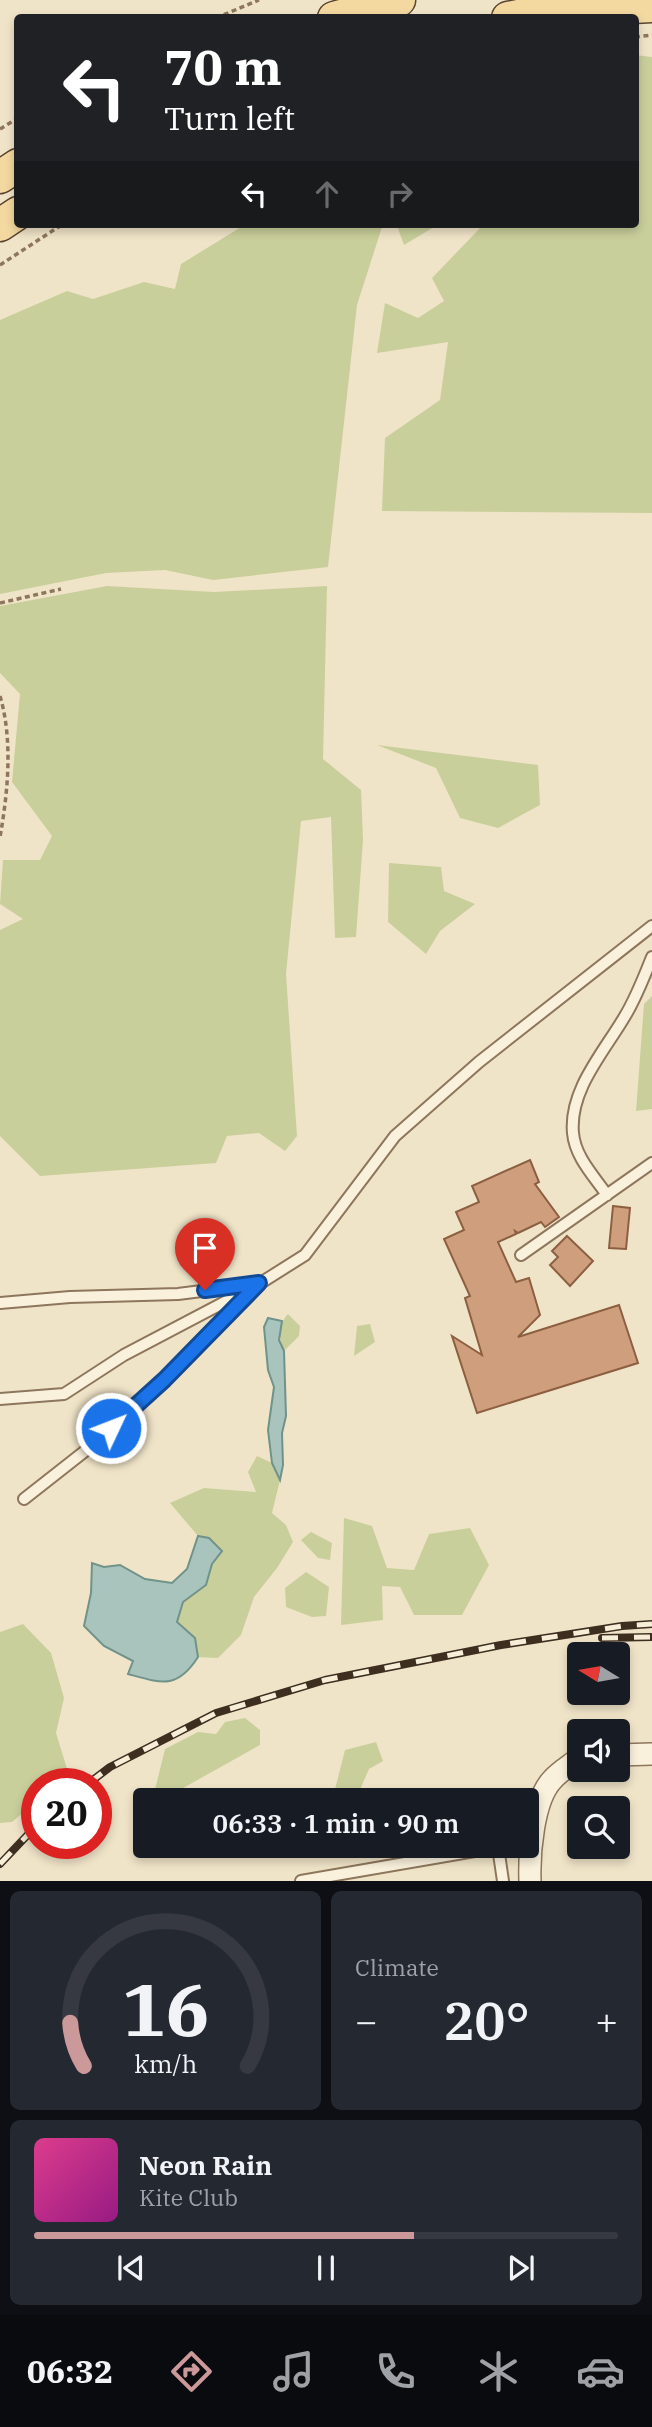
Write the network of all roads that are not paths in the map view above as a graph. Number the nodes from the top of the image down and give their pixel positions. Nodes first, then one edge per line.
1 (399, 0) edge
2 (652, 6) edge
3 (340, 10) edge
4 (528, 14) edge
5 (652, 926) edge
6 (652, 957) edge
7 (652, 1163) edge
8 (607, 1195) junction
9 (521, 1255) dead end
10 (259, 1283) junction
11 (0, 1303) edge
12 (0, 1399) edge
13 (24, 1499) dead end
14 (652, 1754) edge
15 (630, 1755) edge
16 (567, 1767) edge
17 (301, 1881) edge
18 (503, 1881) edge
19 (530, 1881) edge

1 - 3 main road
2 - 4 main road
5 - 10 lane
6 - 8 lane
7 - 8 lane
8 - 9 lane
10 - 11 lane
10 - 12 lane
10 - 13 lane
14 - 15 street
16 - 19 street
17 - 18 lane

